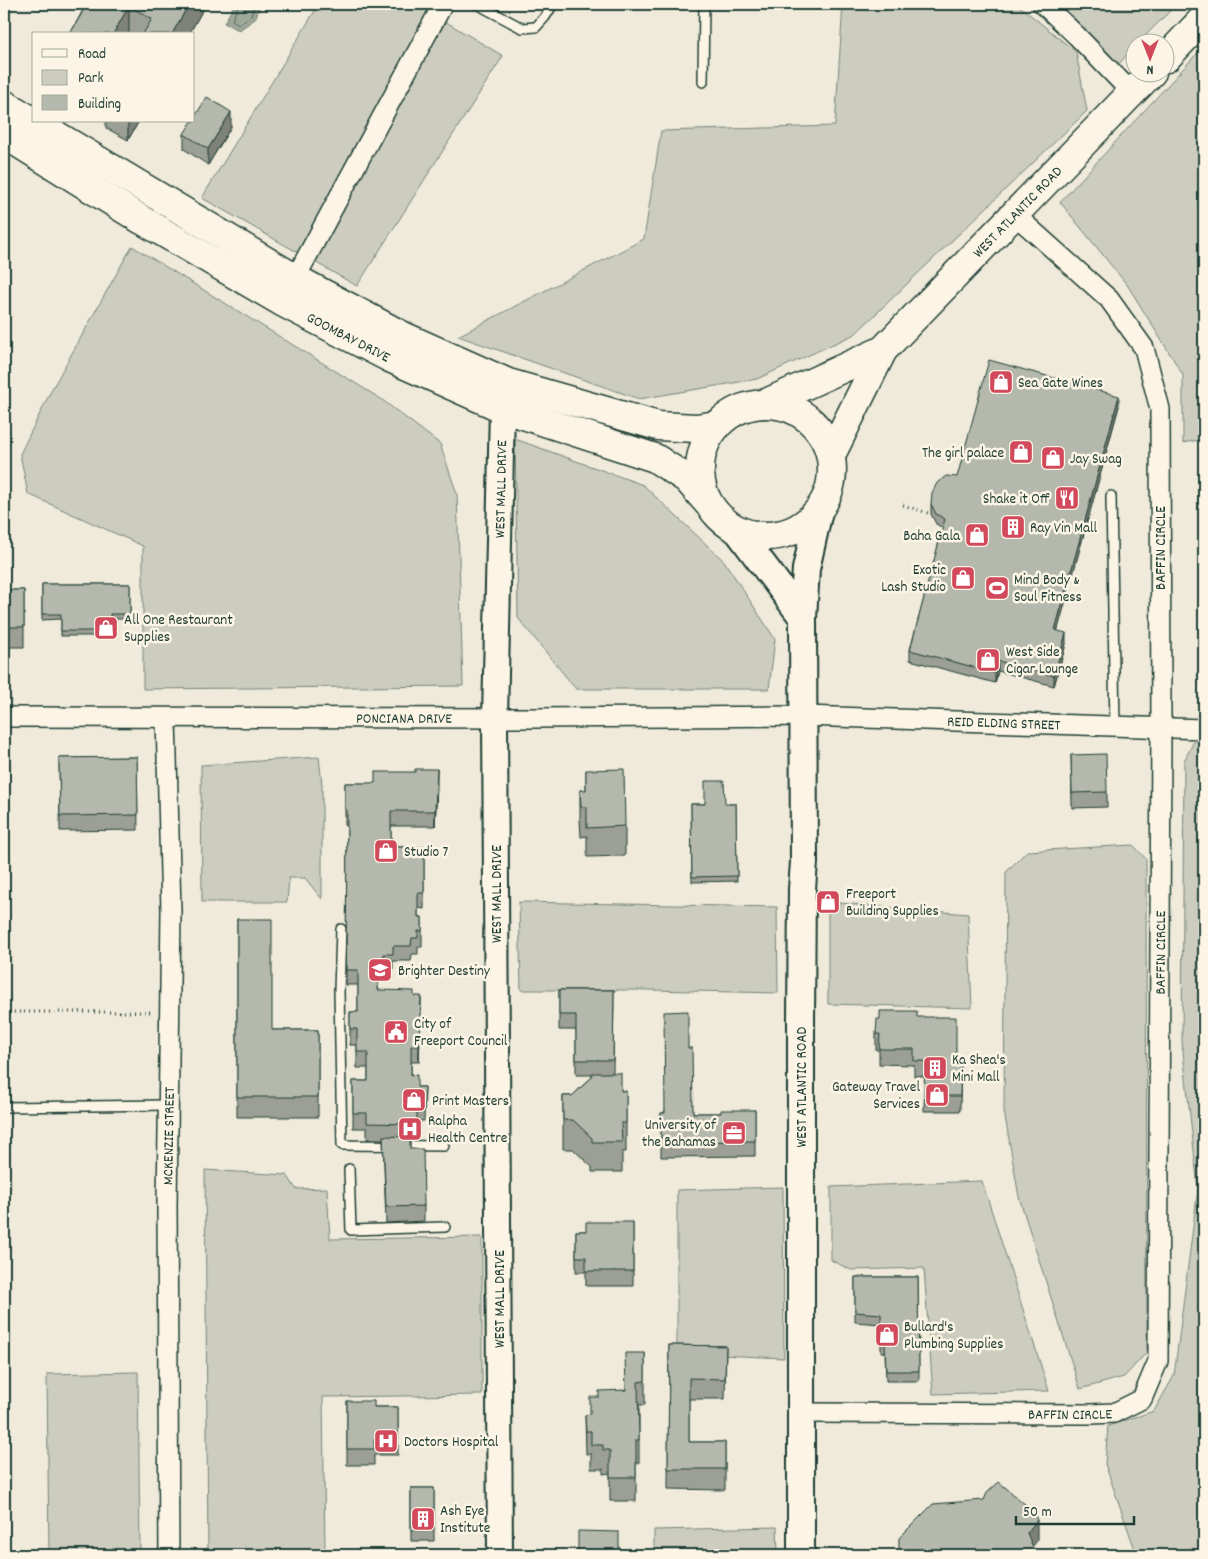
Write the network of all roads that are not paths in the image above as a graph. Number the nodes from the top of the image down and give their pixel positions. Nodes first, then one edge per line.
1 (443, 4) edge
2 (477, 4) edge
3 (553, 4) edge
4 (704, 4) edge
5 (1043, 4) edge
6 (1204, 18) edge
7 (1176, 47) edge
8 (703, 82) dead end
9 (1142, 82) edge
10 (1132, 93) junction
11 (4, 104) edge
12 (32, 121) edge
13 (34, 122) edge
14 (4, 134) edge
15 (158, 196) junction
16 (1014, 214) junction
17 (142, 220) junction
18 (289, 291) junction
19 (883, 350) junction
20 (505, 396) junction
21 (764, 404) junction
22 (717, 425) junction
23 (831, 455) junction
24 (1111, 496) dead end
25 (708, 502) junction
26 (819, 511) junction
27 (737, 530) junction
28 (803, 618) junction
29 (804, 716) junction
30 (4, 717) edge
31 (166, 718) junction
32 (495, 718) junction
33 (1115, 727) junction
34 (1161, 729) junction
35 (1204, 729) edge
36 (341, 929) dead end
37 (168, 1105) junction
38 (4, 1107) edge
39 (444, 1146) dead end
40 (349, 1169) dead end
41 (445, 1227) dead end
42 (800, 1413) junction
43 (169, 1555) edge
44 (500, 1555) edge
45 (801, 1555) edge

1 - 18 street
2 - 3 lane
4 - 8 lane
5 - 10 street
6 - 7 main road
9 - 10 main road, WEST ATLANTIC ROAD
10 - 16 main road, WEST ATLANTIC ROAD
11 - 12 main road, GOOMBAY DRIVE
13 - 15 main road, GOOMBAY DRIVE
14 - 17 main road, GOOMBAY DRIVE
15 - 17 main road
15 - 18 main road, GOOMBAY DRIVE
16 - 19 main road, WEST ATLANTIC ROAD
16 - 34 street, BAFFIN CIRCLE
17 - 18 main road, GOOMBAY DRIVE
18 - 20 main road, GOOMBAY DRIVE
19 - 21 main road, WEST ATLANTIC ROAD
19 - 23 main road, WEST ATLANTIC ROAD
20 - 22 main road, GOOMBAY DRIVE
20 - 25 main road, GOOMBAY DRIVE
20 - 32 street, WEST MALL DRIVE
21 - 22 main road
21 - 23 main road
22 - 25 main road
23 - 26 main road
24 - 33 lane
25 - 27 main road
26 - 27 main road
26 - 28 main road, WEST ATLANTIC ROAD
27 - 28 main road
28 - 29 main road, WEST ATLANTIC ROAD
29 - 32 street, PONCIANA DRIVE
29 - 33 street, REID ELDING STREET
29 - 42 main road, WEST ATLANTIC ROAD
30 - 31 street, PONCIANA DRIVE
31 - 32 street, PONCIANA DRIVE
31 - 37 street, MCKENZIE STREET
32 - 44 street, WEST MALL DRIVE
33 - 34 street, REID ELDING STREET
34 - 35 street, REID ELDING STREET
34 - 42 street, BAFFIN CIRCLE
36 - 39 lane
37 - 38 lane
37 - 43 street, MCKENZIE STREET
40 - 41 lane
42 - 45 main road, WEST ATLANTIC ROAD

